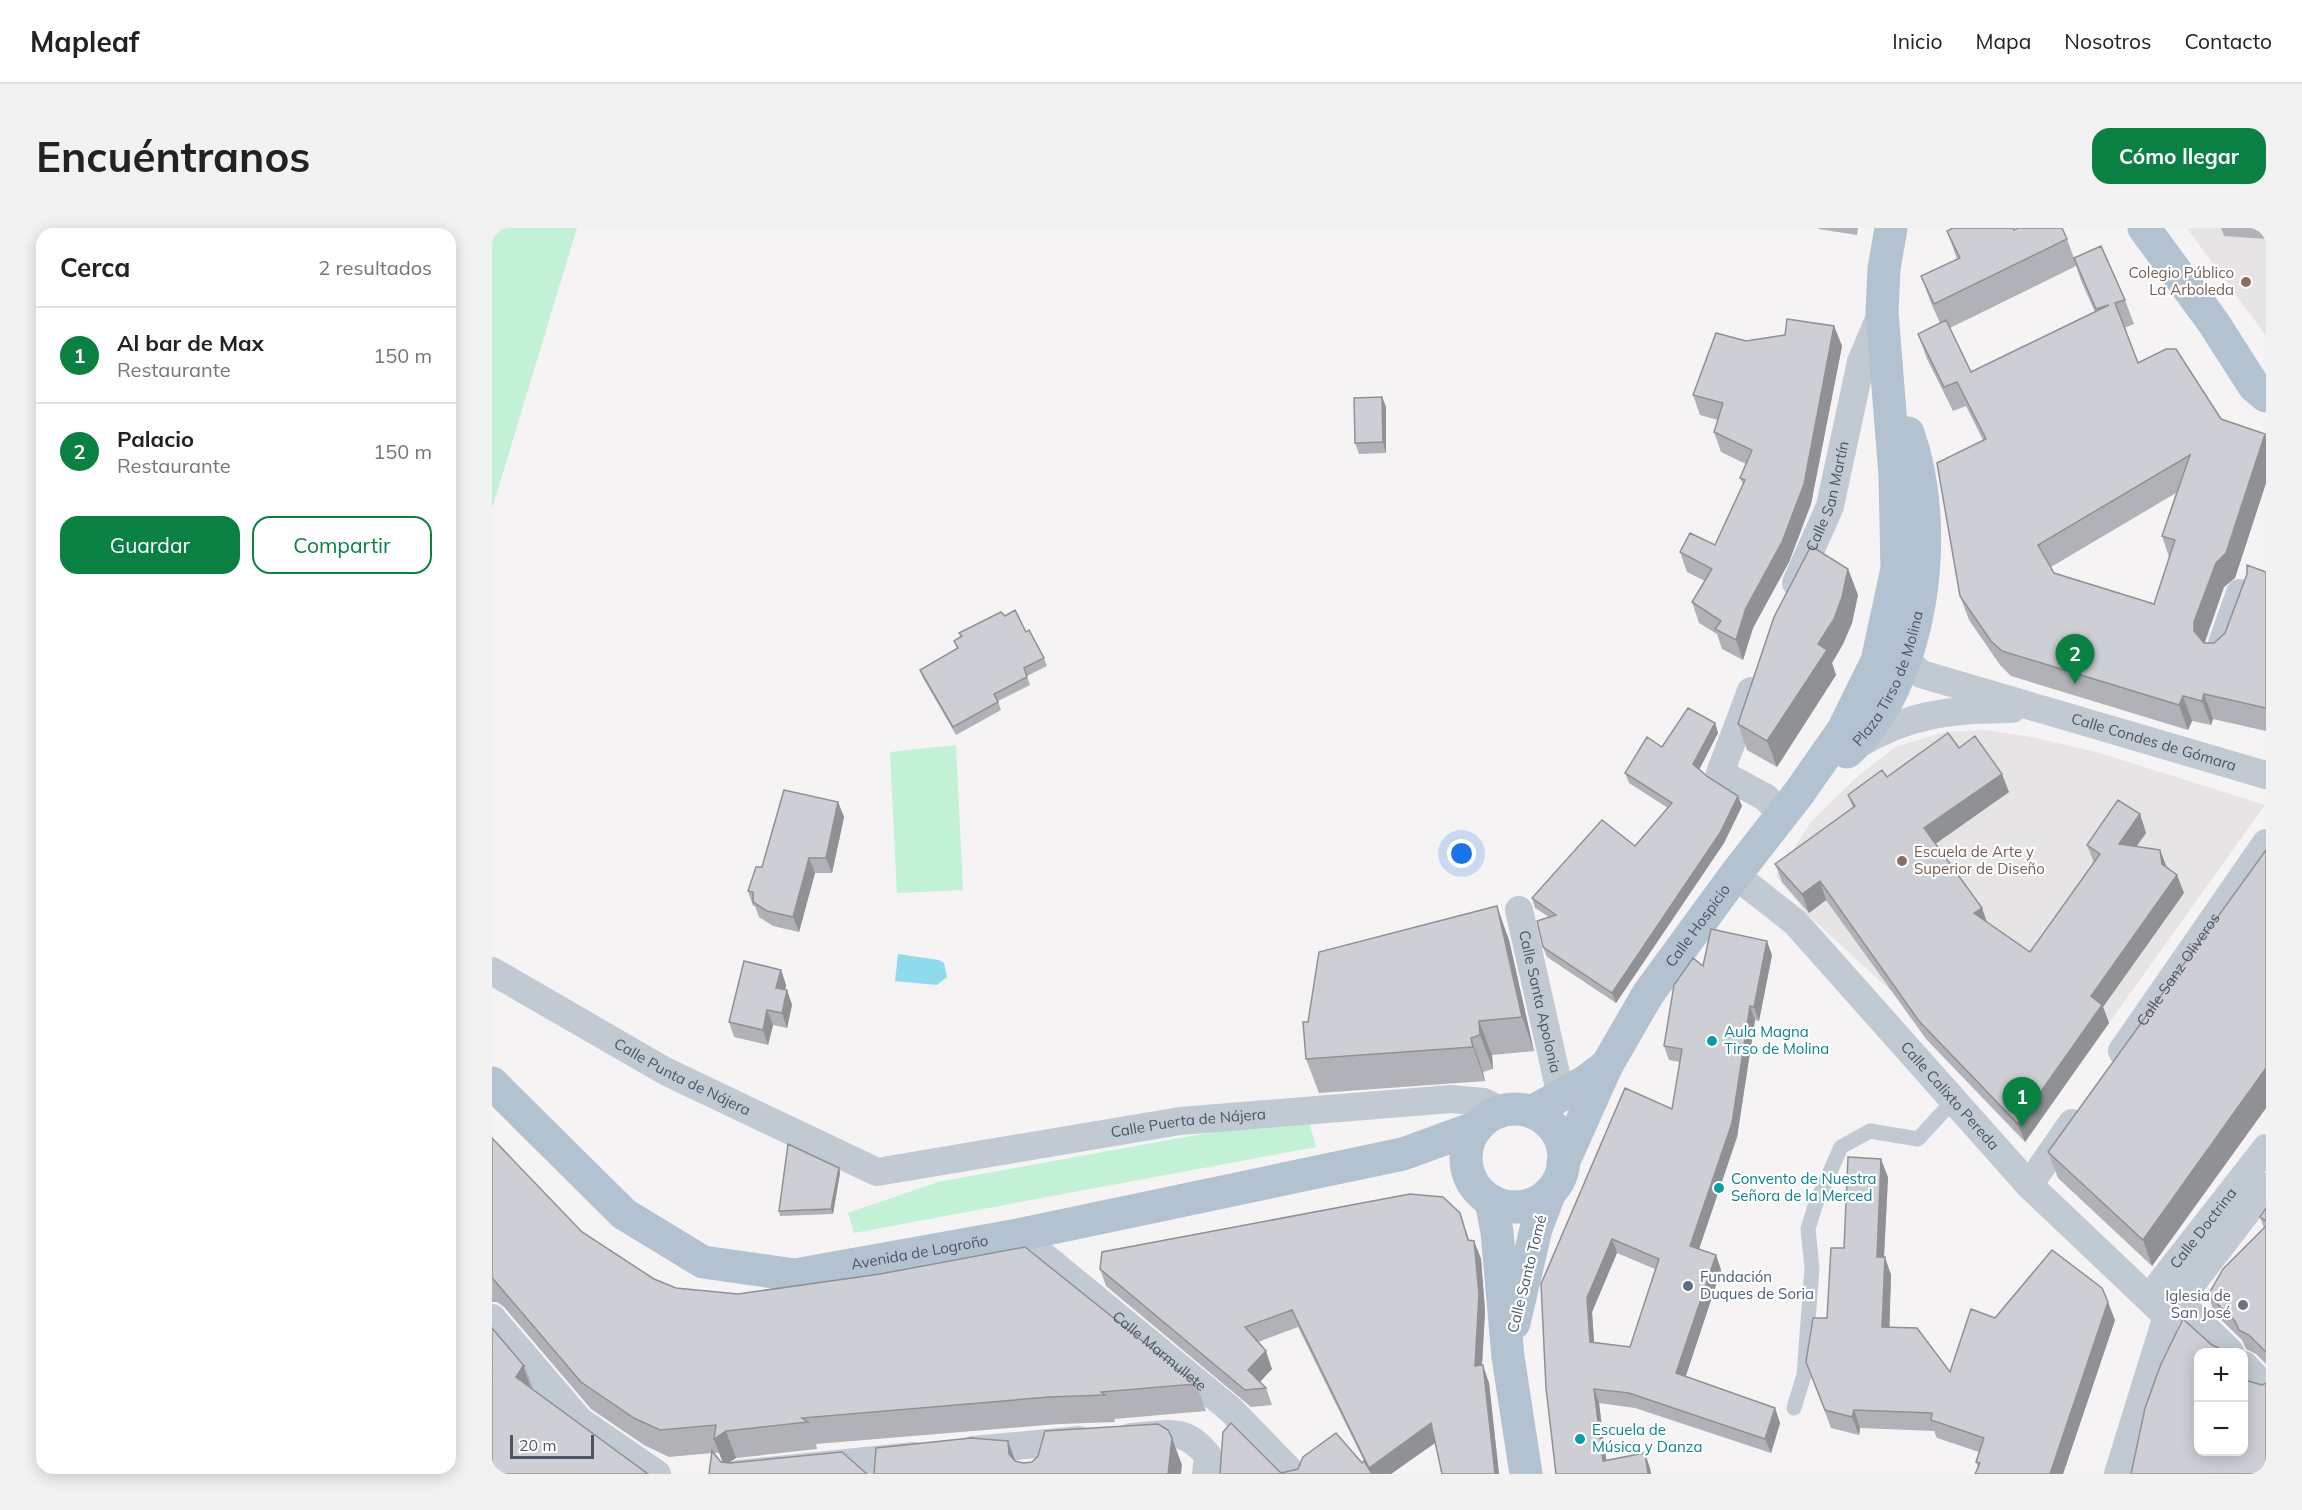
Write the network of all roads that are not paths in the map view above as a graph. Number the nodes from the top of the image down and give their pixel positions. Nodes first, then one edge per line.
1 (1891, 228) edge
2 (2145, 228) edge
3 (1882, 312) junction
4 (1886, 372) junction
5 (2266, 396) edge
6 (1895, 500) junction
7 (2240, 593) edge
8 (1784, 607) edge
9 (1902, 649) junction
10 (2219, 652) edge
11 (1759, 666) edge
12 (2041, 709) junction
13 (1851, 748) junction
14 (2266, 775) edge
15 (1791, 804) junction
16 (2266, 843) edge
17 (1735, 875) junction
18 (1519, 910) dead end
19 (492, 971) edge
20 (1607, 1065) junction
21 (2110, 1068) edge
22 (492, 1083) edge
23 (1561, 1096) junction
24 (2090, 1097) edge
25 (1953, 1101) junction
26 (1504, 1117) junction
27 (2266, 1148) edge
28 (1408, 1153) junction
29 (1563, 1163) junction
30 (877, 1172) joint
31 (2029, 1185) junction
32 (2266, 1187) edge
33 (1481, 1190) junction
34 (1550, 1192) junction
35 (1018, 1235) junction
36 (2172, 1308) junction
37 (492, 1318) edge
38 (2224, 1348) edge
39 (1508, 1357) junction
40 (2248, 1369) edge
41 (2266, 1388) edge
42 (1794, 1408) dead end
43 (1038, 1443) junction
44 (657, 1474) edge
45 (738, 1474) edge
46 (1034, 1474) edge
47 (1206, 1474) edge
48 (1293, 1474) edge
49 (1526, 1474) edge
50 (2118, 1474) edge

1 - 3 main road, Plaza Tirso de Molina
2 - 5 main road
3 - 4 main road, Plaza Tirso de Molina
3 - 8 street, Calle San Martín
4 - 6 main road, Plaza Tirso de Molina
4 - 9 main road, Plaza Tirso de Molina
6 - 9 street, Plaza Tirso de Molina
6 - 15 main road, Plaza Tirso de Molina
7 - 10 street
9 - 12 street, Calle Condes de Gómara
9 - 13 main road, Plaza Tirso de Molina
11 - 15 street
12 - 13 street, Calle Condes de Gómara
12 - 14 street, Calle Condes de Gómara
13 - 15 main road, Plaza Tirso de Molina
15 - 17 main road, Calle Hospicio
16 - 21 street, Calle Sanz Oliveros
17 - 20 main road, Calle Hospicio
17 - 25 street, Calle Calixto Pereda
18 - 23 street, Calle Santa Apolonia
19 - 30 street, Calle Punta de Nájera
20 - 23 main road, Calle Hospicio
20 - 29 main road, Calle Hospicio
22 - 35 main road, Avenida de Logroño
23 - 26 main road, Calle Hospicio
24 - 31 street
25 - 31 street, Calle Calixto Pereda
25 - 42 lane
26 - 28 main road, Avenida de Logroño
26 - 29 main road
26 - 30 street, Calle Puerta de Nájera
26 - 33 main road
27 - 36 street, Calle Doctrina
28 - 33 main road
28 - 35 main road, Avenida de Logroño
29 - 34 main road
31 - 36 street, Calle Calixto Pereda
32 - 36 street, Calle Doctrina
33 - 34 main road
33 - 39 main road, Calle Santo Tomé
34 - 39 main road, Calle Santo Tomé
35 - 48 street, Calle Marmullete
36 - 38 street, Calle Calixto Pereda
36 - 50 street, Calle Doctrina
37 - 44 street
39 - 49 main road, Calle Santo Tomé
40 - 41 street
43 - 45 street
43 - 46 street
43 - 47 street

